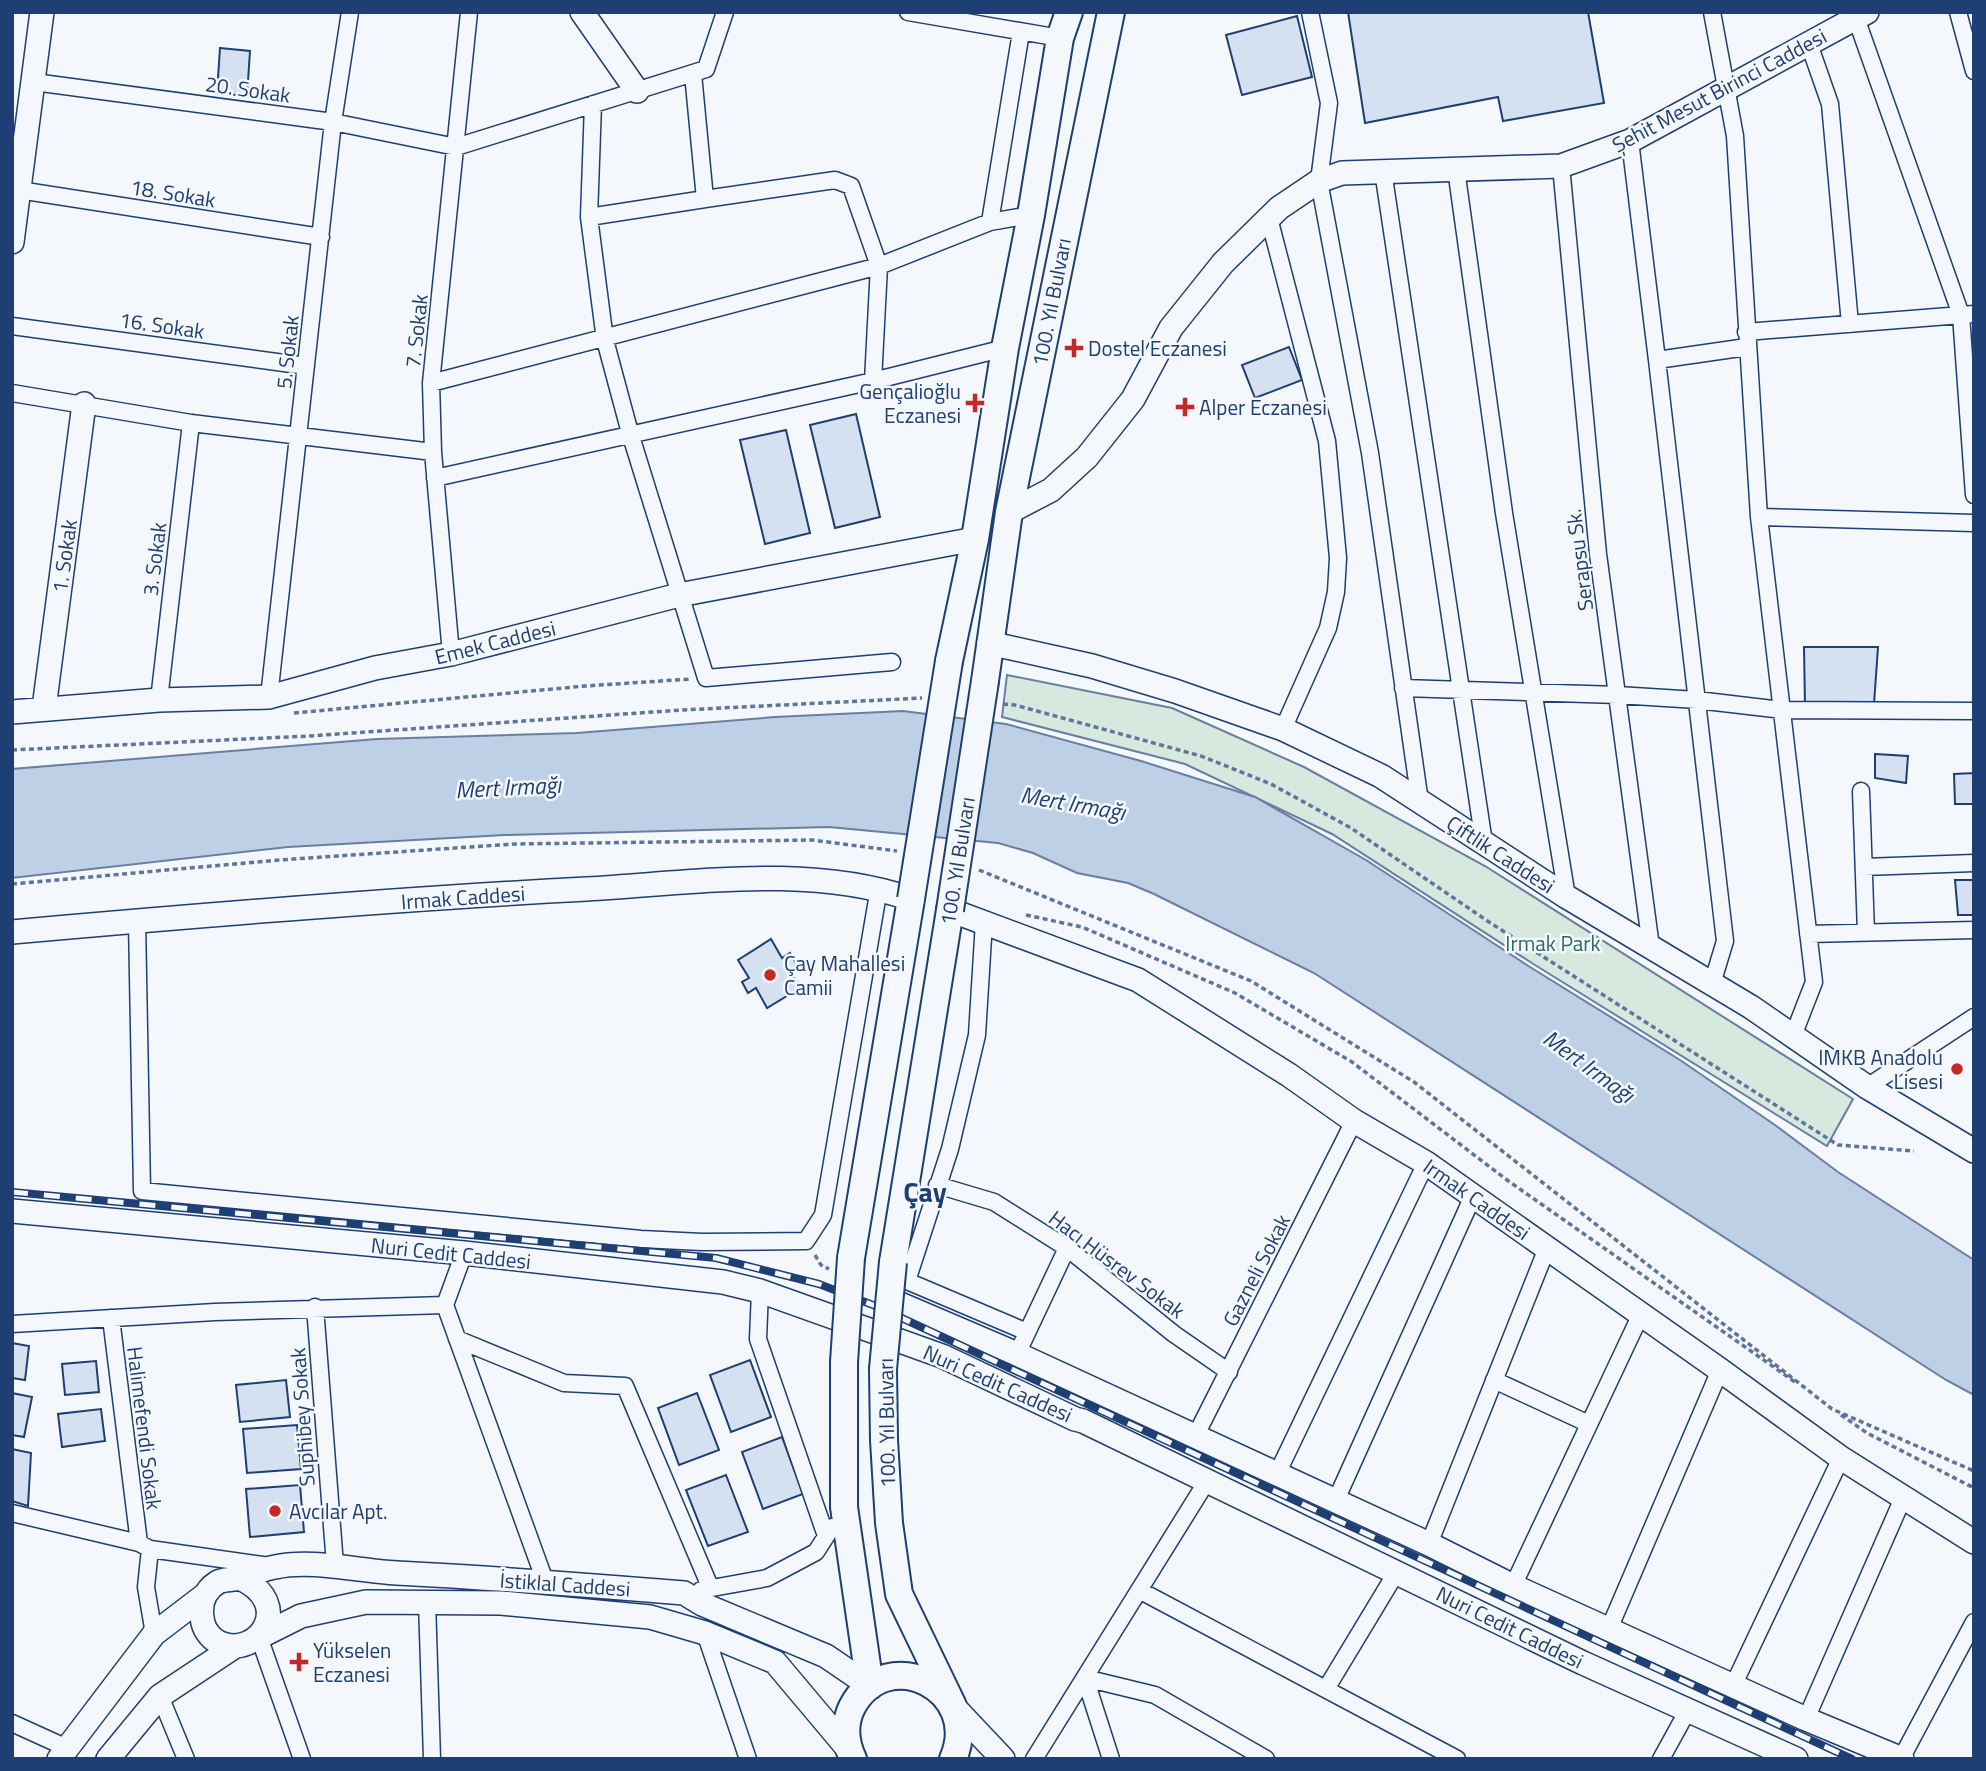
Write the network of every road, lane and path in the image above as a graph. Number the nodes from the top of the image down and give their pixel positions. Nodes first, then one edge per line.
1 (43, 12) edge
2 (351, 12) edge
3 (469, 12) edge
4 (582, 12) edge
5 (908, 12) edge
6 (1069, 12) edge
7 (1111, 12) edge
8 (1310, 12) edge
9 (1712, 12) edge
10 (1958, 12) edge
11 (722, 15) edge
12 (1861, 15) edge
13 (954, 16) edge
14 (1021, 32) junction
15 (1060, 38) junction
16 (1809, 44) junction
17 (1974, 71) edge
18 (693, 74) junction
19 (34, 82) junction
20 (1727, 89) junction
21 (638, 91) junction
22 (593, 104) junction
23 (333, 122) junction
24 (1630, 141) junction
25 (456, 147) junction
26 (1561, 166) junction
27 (1455, 169) junction
28 (1383, 171) junction
29 (1319, 181) junction
30 (19, 190) junction
31 (705, 199) junction
32 (1031, 215) junction
33 (589, 217) junction
34 (1269, 218) junction
35 (990, 222) junction
36 (321, 237) junction
37 (12, 242) edge
38 (879, 266) junction
39 (1967, 315) edge
40 (1850, 324) junction
41 (12, 327) edge
42 (605, 340) junction
43 (1746, 340) junction
44 (1005, 348) junction
45 (1657, 360) junction
46 (306, 366) junction
47 (873, 381) junction
48 (432, 383) junction
49 (12, 393) edge
50 (84, 404) junction
51 (191, 423) junction
52 (630, 433) junction
53 (299, 436) junction
54 (433, 452) junction
55 (435, 478) junction
56 (1974, 495) edge
57 (1009, 512) junction
58 (1759, 517) junction
59 (1974, 523) edge
60 (975, 539) junction
61 (679, 595) junction
62 (989, 643) junction
63 (451, 654) junction
64 (892, 662) dead end
65 (706, 678) junction
66 (1404, 688) junction
67 (1461, 691) junction
68 (1533, 691) junction
69 (1618, 695) junction
70 (269, 697) junction
71 (924, 699) dead end
72 (159, 700) junction
73 (1697, 700) junction
74 (1002, 704) dead end
75 (44, 708) junction
76 (1782, 710) junction
77 (1974, 710) edge
78 (12, 712) edge
79 (287, 713) dead end
80 (1283, 729) junction
81 (12, 750) edge
82 (1861, 791) dead end
83 (1420, 802) junction
84 (1483, 843) junction
85 (918, 854) junction
86 (957, 862) junction
87 (1974, 863) edge
88 (1864, 867) junction
89 (12, 884) edge
90 (879, 888) junction
91 (1567, 897) junction
92 (912, 899) junction
93 (950, 910) junction
94 (1021, 914) dead end
95 (137, 921) junction
96 (984, 922) junction
97 (1974, 930) edge
98 (12, 932) edge
99 (1866, 933) junction
100 (1808, 934) junction
101 (1651, 947) junction
102 (1712, 984) junction
103 (1974, 1017) edge
104 (1793, 1036) junction
105 (1867, 1087) junction
106 (1354, 1121) junction
107 (1914, 1151) dead end
108 (1974, 1151) edge
109 (1426, 1163) junction
110 (937, 1185) junction
111 (1473, 1196) junction
112 (12, 1211) edge
113 (1068, 1248) junction
114 (1547, 1248) junction
115 (464, 1253) junction
116 (760, 1291) junction
117 (900, 1304) dead end
118 (444, 1305) junction
119 (315, 1307) junction
120 (1641, 1314) junction
121 (111, 1318) junction
122 (12, 1324) edge
123 (1027, 1332) junction
124 (457, 1339) junction
125 (1017, 1354) junction
126 (1720, 1370) junction
127 (1228, 1371) junction
128 (1494, 1380) junction
129 (1832, 1409) junction
130 (1589, 1424) junction
131 (1195, 1437) junction
132 (1841, 1458) junction
133 (1974, 1471) edge
134 (1277, 1474) junction
135 (1207, 1481) junction
136 (1974, 1488) edge
137 (1903, 1498) junction
138 (1336, 1500) junction
139 (844, 1507) junction
140 (12, 1513) edge
141 (826, 1536) junction
142 (1974, 1542) edge
143 (1429, 1544) junction
144 (144, 1546) junction
145 (335, 1565) junction
146 (276, 1566) junction
147 (1396, 1573) junction
148 (240, 1578) junction
149 (545, 1581) junction
150 (1513, 1586) junction
151 (711, 1588) junction
152 (1139, 1590) junction
153 (684, 1594) junction
154 (205, 1595) junction
155 (427, 1601) junction
156 (1974, 1622) edge
157 (1609, 1629) junction
158 (705, 1633) junction
159 (154, 1634) junction
160 (259, 1637) junction
161 (234, 1647) junction
162 (1085, 1678) junction
163 (870, 1686) junction
164 (1733, 1686) junction
165 (1326, 1689) junction
166 (160, 1696) junction
167 (953, 1706) junction
168 (1688, 1710) junction
169 (1806, 1719) junction
170 (12, 1723) edge
171 (63, 1754) edge
172 (1663, 1755) edge
173 (851, 1756) edge
174 (108, 1759) edge
175 (186, 1759) edge
176 (303, 1759) edge
177 (432, 1759) edge
178 (748, 1759) edge
179 (953, 1759) edge
180 (1003, 1759) edge
181 (1034, 1759) edge
182 (1111, 1759) edge
183 (1266, 1759) edge
184 (1457, 1759) edge
185 (1682, 1759) edge
186 (1796, 1759) edge
187 (1902, 1759) edge

1 - 19 main road
2 - 23 street, 5. Sokak
3 - 25 street, 7. Sokak
4 - 21 main road
5 - 13 street
6 - 15 main road, 100. Yıl Bulvarı
7 - 57 main road, 100. Yıl Bulvarı
8 - 29 street
9 - 20 street
10 - 17 street
11 - 18 street
12 - 16 main road, Şehit Mesut Birinci Caddesi
12 - 39 street
13 - 14 street
14 - 15 street
14 - 35 street
15 - 32 main road, 100. Yıl Bulvarı
16 - 20 main road, Şehit Mesut Birinci Caddesi
16 - 40 street
18 - 21 street
18 - 31 street
19 - 23 street, 20. Sokak
19 - 30 main road
20 - 24 main road, Şehit Mesut Birinci Caddesi
20 - 43 street
21 - 22 street
22 - 25 street
22 - 33 street
23 - 25 street, 20. Sokak
23 - 36 street, 5. Sokak
24 - 26 main road, Şehit Mesut Birinci Caddesi
24 - 45 street
25 - 48 street, 7. Sokak
26 - 27 main road, Şehit Mesut Birinci Caddesi
26 - 69 street, Serapsu Sk.
27 - 28 main road, Şehit Mesut Birinci Caddesi
27 - 68 street
28 - 29 main road, Şehit Mesut Birinci Caddesi
28 - 67 street
29 - 34 main road, Şehit Mesut Birinci Caddesi
29 - 66 street
30 - 36 street, 18. Sokak
30 - 37 main road
31 - 33 street
31 - 38 street
32 - 35 street
32 - 44 main road, 100. Yıl Bulvarı
33 - 42 street
34 - 57 main road, Şehit Mesut Birinci Caddesi
34 - 80 street
35 - 38 street
36 - 46 street, 5. Sokak
38 - 42 street
38 - 47 street
39 - 40 street
39 - 56 street
40 - 43 street
41 - 46 street, 16. Sokak
42 - 48 street
42 - 52 street
43 - 45 street
43 - 58 street
44 - 47 street
44 - 60 main road, 100. Yıl Bulvarı
45 - 73 street
46 - 53 street, 5. Sokak
47 - 52 street
48 - 54 street, 7. Sokak
49 - 50 street
50 - 51 street
50 - 75 main road, 1. Sokak
51 - 53 street
51 - 72 street, 3. Sokak
52 - 55 street
52 - 61 street
53 - 54 street
53 - 70 street, 5. Sokak
54 - 55 street, 7. Sokak
55 - 63 street, 7. Sokak
57 - 62 main road, 100. Yıl Bulvarı
58 - 59 street
58 - 76 street
60 - 61 main road, Emek Caddesi
60 - 85 main road, 100. Yıl Bulvarı, bridge
61 - 63 main road, Emek Caddesi
61 - 65 street
62 - 80 main road, Çiftlik Caddesi
62 - 86 main road, 100. Yıl Bulvarı, bridge
63 - 70 main road, Emek Caddesi
64 - 65 street
65 - 79 path
66 - 67 street
66 - 83 street
67 - 68 street
67 - 84 street
68 - 69 street
68 - 91 street
69 - 73 street
69 - 101 street, Serapsu Sk.
70 - 72 main road, Emek Caddesi
71 - 81 path
72 - 75 main road, Emek Caddesi
73 - 76 street
73 - 102 street
74 - 107 path
75 - 78 main road, Emek Caddesi
76 - 77 street
76 - 100 street
80 - 83 main road, Çiftlik Caddesi
82 - 88 street
83 - 84 main road, Çiftlik Caddesi
84 - 91 main road, Çiftlik Caddesi
85 - 89 path
85 - 92 main road, 100. Yıl Bulvarı, bridge
86 - 93 main road, 100. Yıl Bulvarı, bridge
86 - 129 path
87 - 88 street
88 - 99 street
90 - 92 main road, Irmak Caddesi
90 - 95 main road, Irmak Caddesi
90 - 95 street, Nuri Cedit Caddesi
91 - 101 main road, Çiftlik Caddesi
92 - 139 main road, 100. Yıl Bulvarı, bridge
93 - 96 main road, Irmak Caddesi
93 - 167 main road, 100. Yıl Bulvarı, bridge
94 - 129 path
95 - 98 main road, Irmak Caddesi
96 - 106 main road, Irmak Caddesi
96 - 110 street
97 - 99 street
99 - 100 street
100 - 104 street
101 - 102 main road, Çiftlik Caddesi
102 - 104 main road, Çiftlik Caddesi
103 - 105 street
104 - 105 main road, Çiftlik Caddesi
105 - 108 main road, Çiftlik Caddesi
106 - 109 main road, Irmak Caddesi
106 - 127 street, Gazneli Sokak
109 - 111 main road, Irmak Caddesi
109 - 134 street
110 - 113 street, Hacı Hüsrev Sokak
110 - 123 street
111 - 114 main road, Irmak Caddesi
111 - 138 street
112 - 115 main road, Nuri Cedit Caddesi
113 - 123 street
113 - 127 street, Hacı Hüsrev Sokak
114 - 120 main road, Irmak Caddesi
114 - 128 street
115 - 116 main road, Nuri Cedit Caddesi
115 - 118 street
116 - 135 main road, Nuri Cedit Caddesi
116 - 141 street
117 - 125 main road, Nuri Cedit Caddesi
118 - 119 street
118 - 124 street
119 - 121 street
119 - 145 street, Suphibey Sokak
120 - 126 main road, Irmak Caddesi
120 - 130 street
121 - 122 street
121 - 144 street, Halimefendi Sokak
123 - 125 street
124 - 149 street
124 - 151 street
125 - 131 main road, Nuri Cedit Caddesi
126 - 132 main road, Irmak Caddesi
126 - 157 street
127 - 131 street, Gazneli Sokak
128 - 130 street
128 - 143 street
129 - 133 path
129 - 136 path
130 - 150 street
131 - 134 main road, Nuri Cedit Caddesi
132 - 137 main road, Irmak Caddesi
132 - 164 street
134 - 138 main road, Nuri Cedit Caddesi
135 - 147 main road, Nuri Cedit Caddesi
135 - 152 street
137 - 142 main road, Irmak Caddesi
137 - 169 street
138 - 143 main road, Nuri Cedit Caddesi
139 - 141 street
139 - 163 main road, 100. Yıl Bulvarı
140 - 144 street
141 - 151 street
143 - 150 main road, Nuri Cedit Caddesi
144 - 146 street
144 - 159 street, Halimefendi Sokak
145 - 146 main road, İstiklal Caddesi
145 - 149 main road, İstiklal Caddesi
146 - 148 main road, İstiklal Caddesi
147 - 165 street
147 - 168 main road, Nuri Cedit Caddesi
148 - 154 main road
148 - 160 main road
149 - 153 main road, İstiklal Caddesi
150 - 157 main road, Nuri Cedit Caddesi
151 - 153 street
152 - 162 street
152 - 165 street
153 - 163 main road, İstiklal Caddesi
154 - 159 main road
154 - 161 main road
155 - 158 main road, İstiklal Caddesi
155 - 160 main road, İstiklal Caddesi
155 - 177 street
156 - 187 street
157 - 164 main road, Nuri Cedit Caddesi
158 - 173 main road, İstiklal Caddesi
158 - 178 street
159 - 171 main road
160 - 161 main road
160 - 176 street
161 - 166 main road
162 - 181 street
162 - 182 street
162 - 183 street
163 - 167 main road
163 - 173 main road
164 - 169 main road, Nuri Cedit Caddesi
165 - 184 street
166 - 174 main road
166 - 175 street
167 - 179 main road, 100. Yıl Bulvarı
167 - 180 main road
168 - 172 street
168 - 186 main road, Nuri Cedit Caddesi
169 - 187 main road, Nuri Cedit Caddesi
170 - 171 street
172 - 185 street

